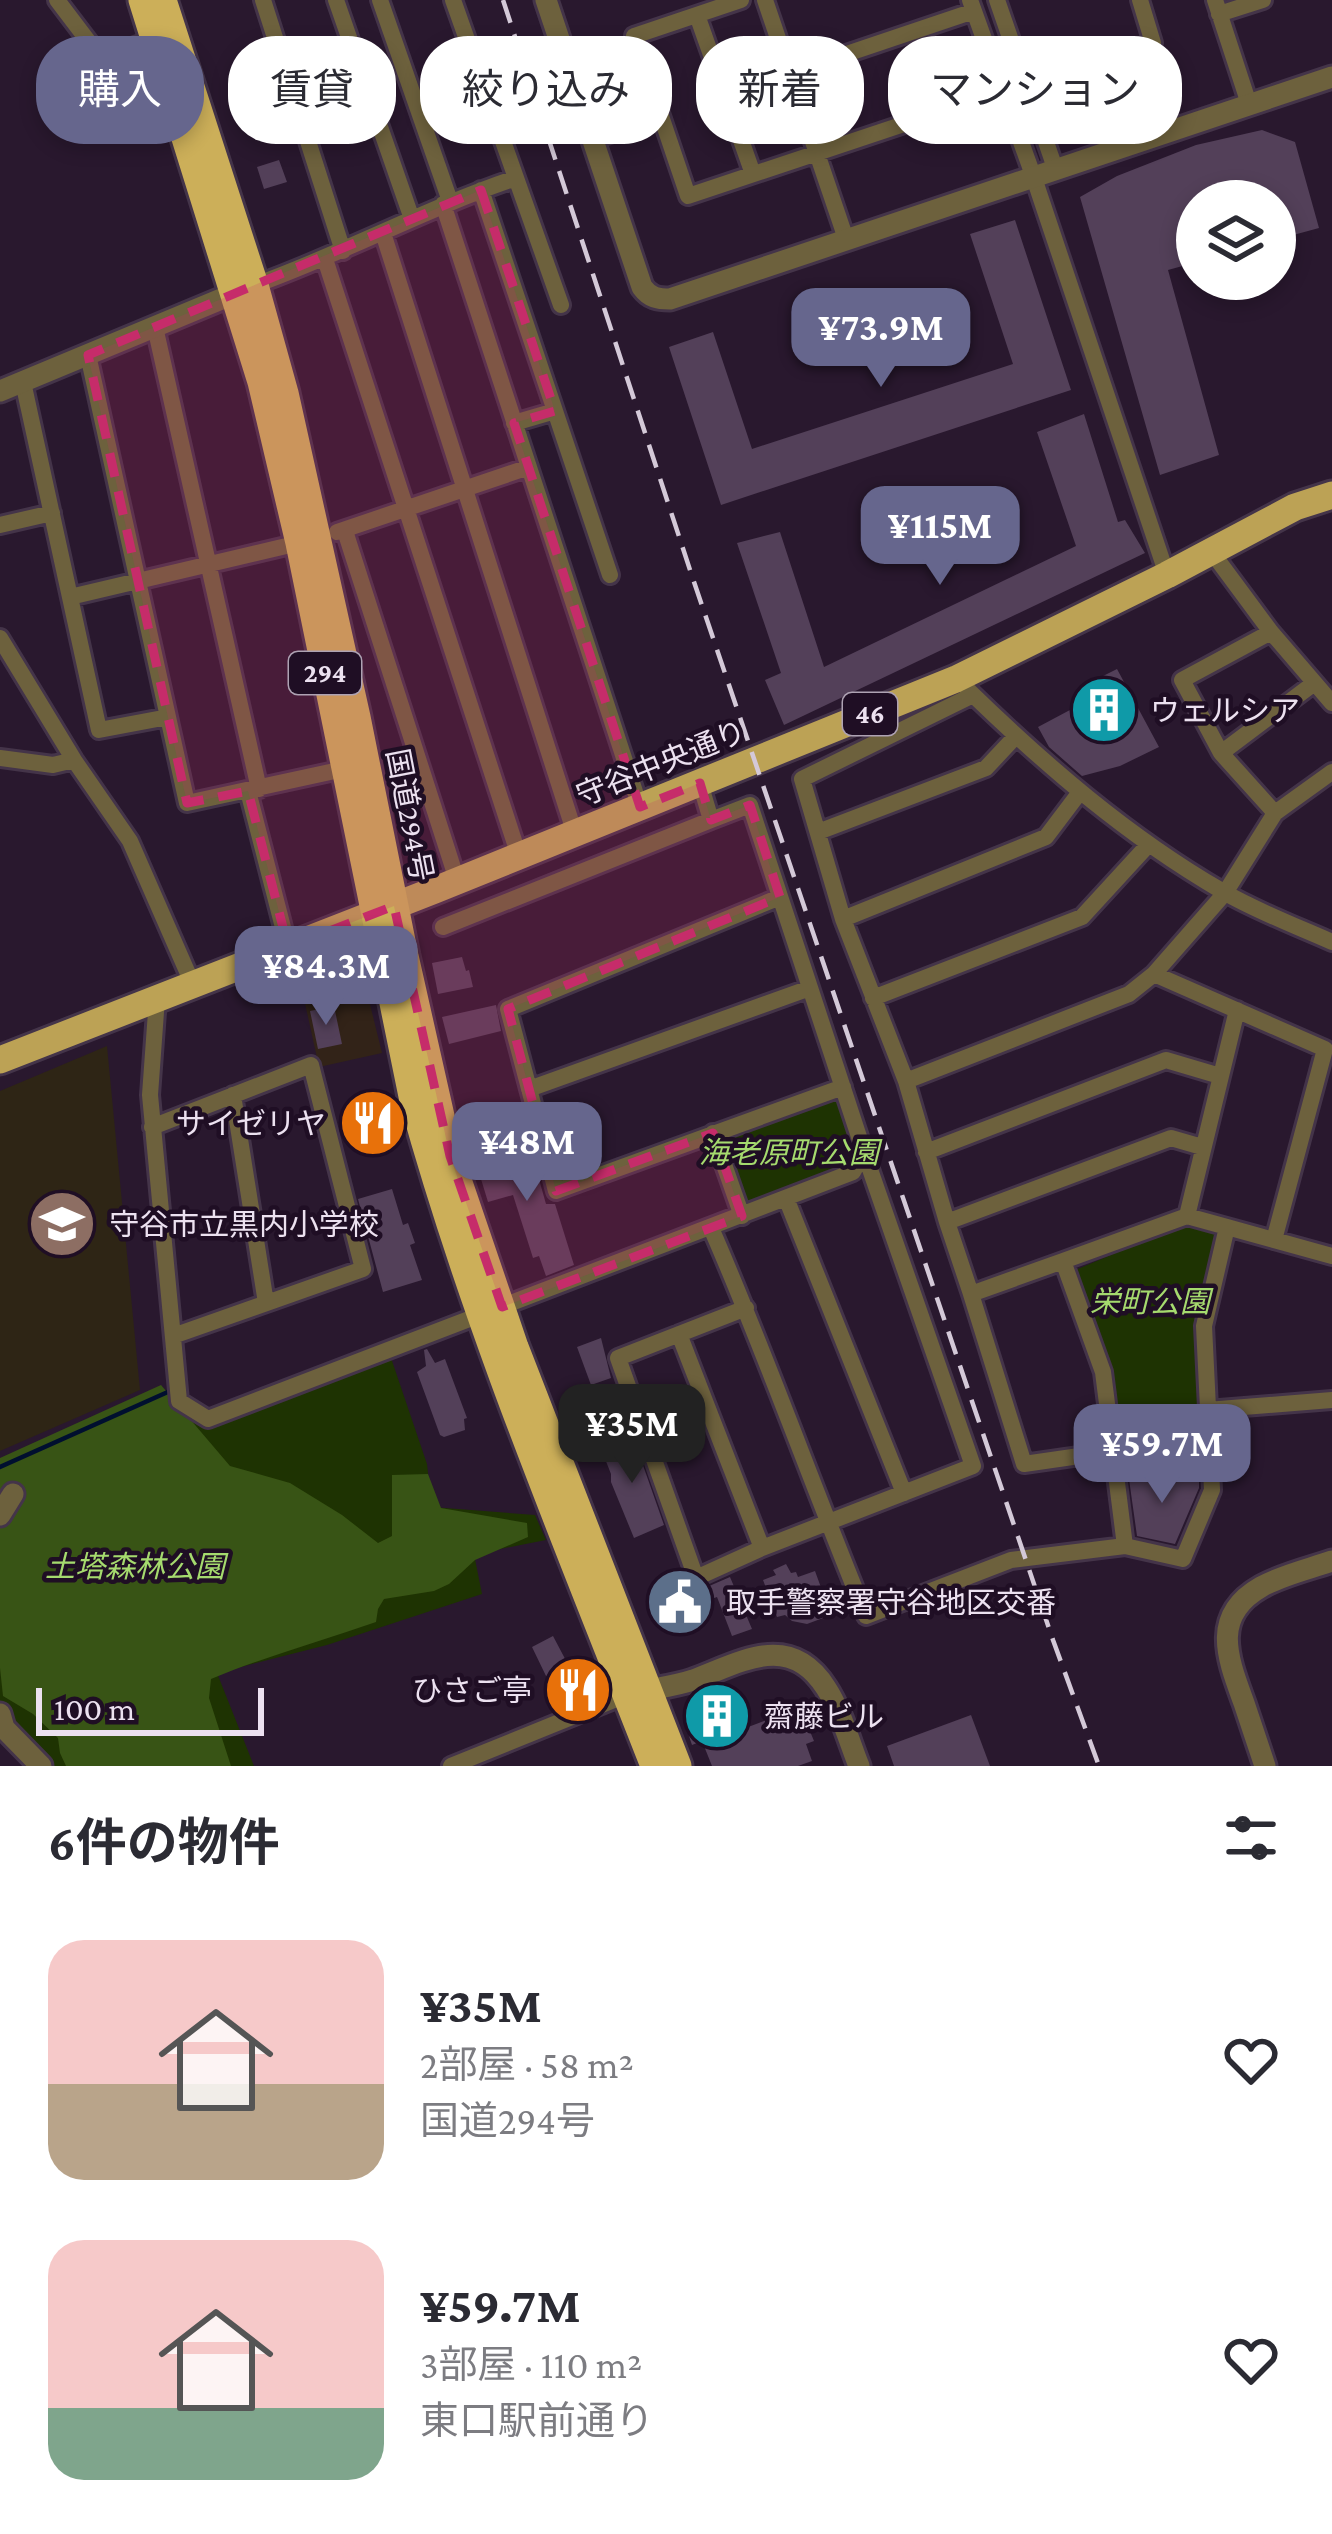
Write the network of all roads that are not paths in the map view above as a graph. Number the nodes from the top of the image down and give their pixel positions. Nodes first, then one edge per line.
1 (57, 0) edge
2 (142, 0) edge
3 (163, 0) edge
4 (263, 0) edge
5 (336, 0) edge
6 (380, 0) edge
7 (453, 0) edge
8 (546, 0) edge
9 (741, 0) edge
10 (765, 0) edge
11 (998, 0) edge
12 (1140, 0) edge
13 (1263, 0) edge
14 (972, 6) edge
15 (1217, 7) edge
16 (697, 15) junction
17 (84, 36) edge
18 (154, 36) edge
19 (558, 36) edge
20 (634, 36) edge
21 (777, 36) edge
22 (983, 36) edge
23 (1010, 36) edge
24 (1151, 36) edge
25 (864, 46) edge
26 (1332, 77) edge
27 (1249, 104) junction
28 (888, 129) edge
29 (193, 144) edge
30 (593, 144) edge
31 (670, 144) edge
32 (814, 144) edge
33 (1022, 144) edge
34 (1047, 144) edge
35 (817, 153) junction
36 (1056, 171) junction
37 (753, 174) junction
38 (516, 178) junction
39 (1034, 178) junction
40 (481, 190) junction
41 (446, 202) junction
42 (412, 219) junction
43 (383, 233) junction
44 (846, 238) junction
45 (343, 251) junction
46 (325, 259) junction
47 (245, 289) junction
48 (561, 305) dead end
49 (155, 327) junction
50 (88, 355) junction
51 (23, 382) junction
52 (0, 391) edge
53 (555, 411) junction
54 (514, 423) junction
55 (529, 467) junction
56 (464, 488) junction
57 (1332, 495) edge
58 (405, 508) junction
59 (52, 513) junction
60 (0, 525) edge
61 (321, 537) junction
62 (1211, 551) junction
63 (208, 564) junction
64 (610, 575) dead end
65 (1166, 575) junction
66 (138, 581) junction
67 (70, 597) junction
68 (1271, 632) junction
69 (0, 638) edge
70 (1313, 684) junction
71 (965, 687) junction
72 (1332, 703) edge
73 (168, 717) junction
74 (1016, 736) junction
75 (1221, 753) junction
76 (0, 758) edge
77 (74, 760) junction
78 (344, 769) junction
79 (1332, 772) edge
80 (700, 783) junction
81 (254, 790) junction
82 (1080, 792) junction
83 (640, 807) junction
84 (1275, 812) junction
85 (711, 820) junction
86 (818, 832) junction
87 (574, 834) junction
88 (1149, 844) junction
89 (519, 856) junction
90 (457, 880) junction
91 (1225, 893) junction
92 (780, 897) junction
93 (384, 910) junction
94 (843, 919) junction
95 (443, 927) dead end
96 (1332, 942) edge
97 (288, 947) junction
98 (1154, 974) junction
99 (193, 985) junction
100 (810, 988) junction
101 (157, 998) junction
102 (873, 998) junction
103 (1237, 1010) junction
104 (0, 1060) edge
105 (1220, 1076) junction
106 (906, 1081) junction
107 (843, 1088) junction
108 (529, 1089) junction
109 (233, 1095) junction
110 (152, 1127) junction
111 (713, 1133) junction
112 (1202, 1147) junction
113 (864, 1152) junction
114 (926, 1152) junction
115 (786, 1198) junction
116 (742, 1216) junction
117 (1187, 1216) junction
118 (947, 1222) junction
119 (1227, 1227) junction
120 (711, 1228) junction
121 (1274, 1240) junction
122 (1332, 1256) edge
123 (1063, 1261) junction
124 (971, 1294) junction
125 (266, 1303) junction
126 (746, 1308) junction
127 (491, 1311) junction
128 (680, 1334) junction
129 (173, 1336) junction
130 (1332, 1400) edge
131 (1207, 1410) junction
132 (1114, 1451) junction
133 (904, 1493) junction
134 (13, 1494) dead end
135 (0, 1515) edge
136 (828, 1524) junction
137 (1125, 1546) junction
138 (762, 1549) junction
139 (1332, 1561) edge
140 (637, 1692) junction
141 (0, 1714) edge
142 (41, 1766) edge
143 (452, 1766) edge
144 (654, 1766) edge
145 (678, 1766) edge
146 (859, 1766) edge
147 (1265, 1766) edge

1 - 17 street
2 - 18 highway, 国道294号 / 294
3 - 47 highway, 国道294号 / 294
4 - 45 street
5 - 42 street
6 - 41 street
7 - 38 street
8 - 19 street
9 - 16 street
10 - 21 street
11 - 23 street
12 - 24 street
13 - 15 street
14 - 22 street
14 - 25 street
15 - 27 street
16 - 20 street
16 - 37 street
26 - 27 street
27 - 36 street
28 - 35 street
29 - 47 highway, 国道294号 / 294
30 - 44 street
31 - 37 street
32 - 35 street
33 - 39 street
34 - 36 street
35 - 37 street
35 - 44 street
36 - 39 street
38 - 40 street
38 - 48 street
39 - 44 street
39 - 65 street
40 - 41 street
40 - 53 street
41 - 42 street
41 - 54 street
42 - 43 street
43 - 45 street
43 - 56 street
45 - 46 street
46 - 47 street
46 - 58 street
47 - 49 street
47 - 61 highway, 国道294号 / 294
49 - 50 street
49 - 63 street
50 - 51 street
50 - 66 street
51 - 52 street
51 - 59 street
53 - 54 street
53 - 64 street
54 - 55 street
55 - 56 street
55 - 83 street
56 - 58 street
56 - 87 street
57 - 62 main road, 守谷中央通り / 46
58 - 61 street
58 - 89 street
59 - 60 street
59 - 67 street
61 - 63 street
61 - 78 highway, 国道294号 / 294
61 - 90 street
61 - 93 highway, 国道294号 / 294
62 - 65 main road, 守谷中央通り / 46
62 - 68 street
63 - 66 street
63 - 81 street
65 - 71 main road, 守谷中央通り / 46
66 - 67 street
66 - 73 street
67 - 73 street
68 - 70 street
68 - 75 street
69 - 77 street
70 - 72 street
70 - 75 street
71 - 74 street
71 - 80 main road, 守谷中央通り / 46
71 - 86 street
73 - 81 street
74 - 82 street
74 - 86 street
75 - 84 street
76 - 77 street
77 - 99 street
78 - 81 street
78 - 93 highway, 国道294号 / 294
79 - 84 street
80 - 83 main road, 守谷中央通り / 46
80 - 85 street
81 - 97 street
82 - 88 street
82 - 94 street
83 - 87 main road, 守谷中央通り / 46
84 - 91 street
85 - 92 street
85 - 95 street
86 - 94 street
87 - 89 main road, 守谷中央通り / 46
88 - 91 street
88 - 102 street
89 - 90 main road, 守谷中央通り / 46
90 - 93 main road, 守谷中央通り / 46
91 - 96 street
91 - 98 street
92 - 100 street
92 - 108 street
93 - 97 main road, 守谷中央通り / 46
93 - 127 highway, 国道294号 / 294
94 - 102 street
97 - 99 main road, 守谷中央通り / 46
98 - 103 street
98 - 106 street
99 - 101 main road, 守谷中央通り / 46
100 - 107 street
100 - 108 street
101 - 104 main road, 守谷中央通り / 46
101 - 110 street
102 - 106 street
103 - 105 street
103 - 121 street
105 - 112 street
105 - 114 street
106 - 114 street
107 - 111 street
107 - 113 street
108 - 111 street
109 - 110 street
109 - 125 street
109 - 125 street
110 - 129 street
111 - 116 street
112 - 117 street
112 - 118 street
113 - 115 street
113 - 133 street
114 - 118 street
115 - 116 street
115 - 133 street
116 - 120 street
117 - 119 street
117 - 123 street
118 - 124 street
119 - 121 street
119 - 131 street
120 - 126 street
120 - 127 street
121 - 122 street
123 - 124 street
123 - 132 street
124 - 132 street
125 - 129 street
126 - 128 street
126 - 136 street
127 - 129 street
127 - 140 highway, 国道294号 / 294
128 - 138 street
128 - 138 street
130 - 131 street
131 - 137 street
132 - 137 street
133 - 136 street
134 - 135 street
136 - 137 street
136 - 138 street
139 - 147 street
140 - 143 street
140 - 144 highway, 国道294号 / 294
140 - 145 highway, 国道294号 / 294
140 - 146 street
141 - 142 street

